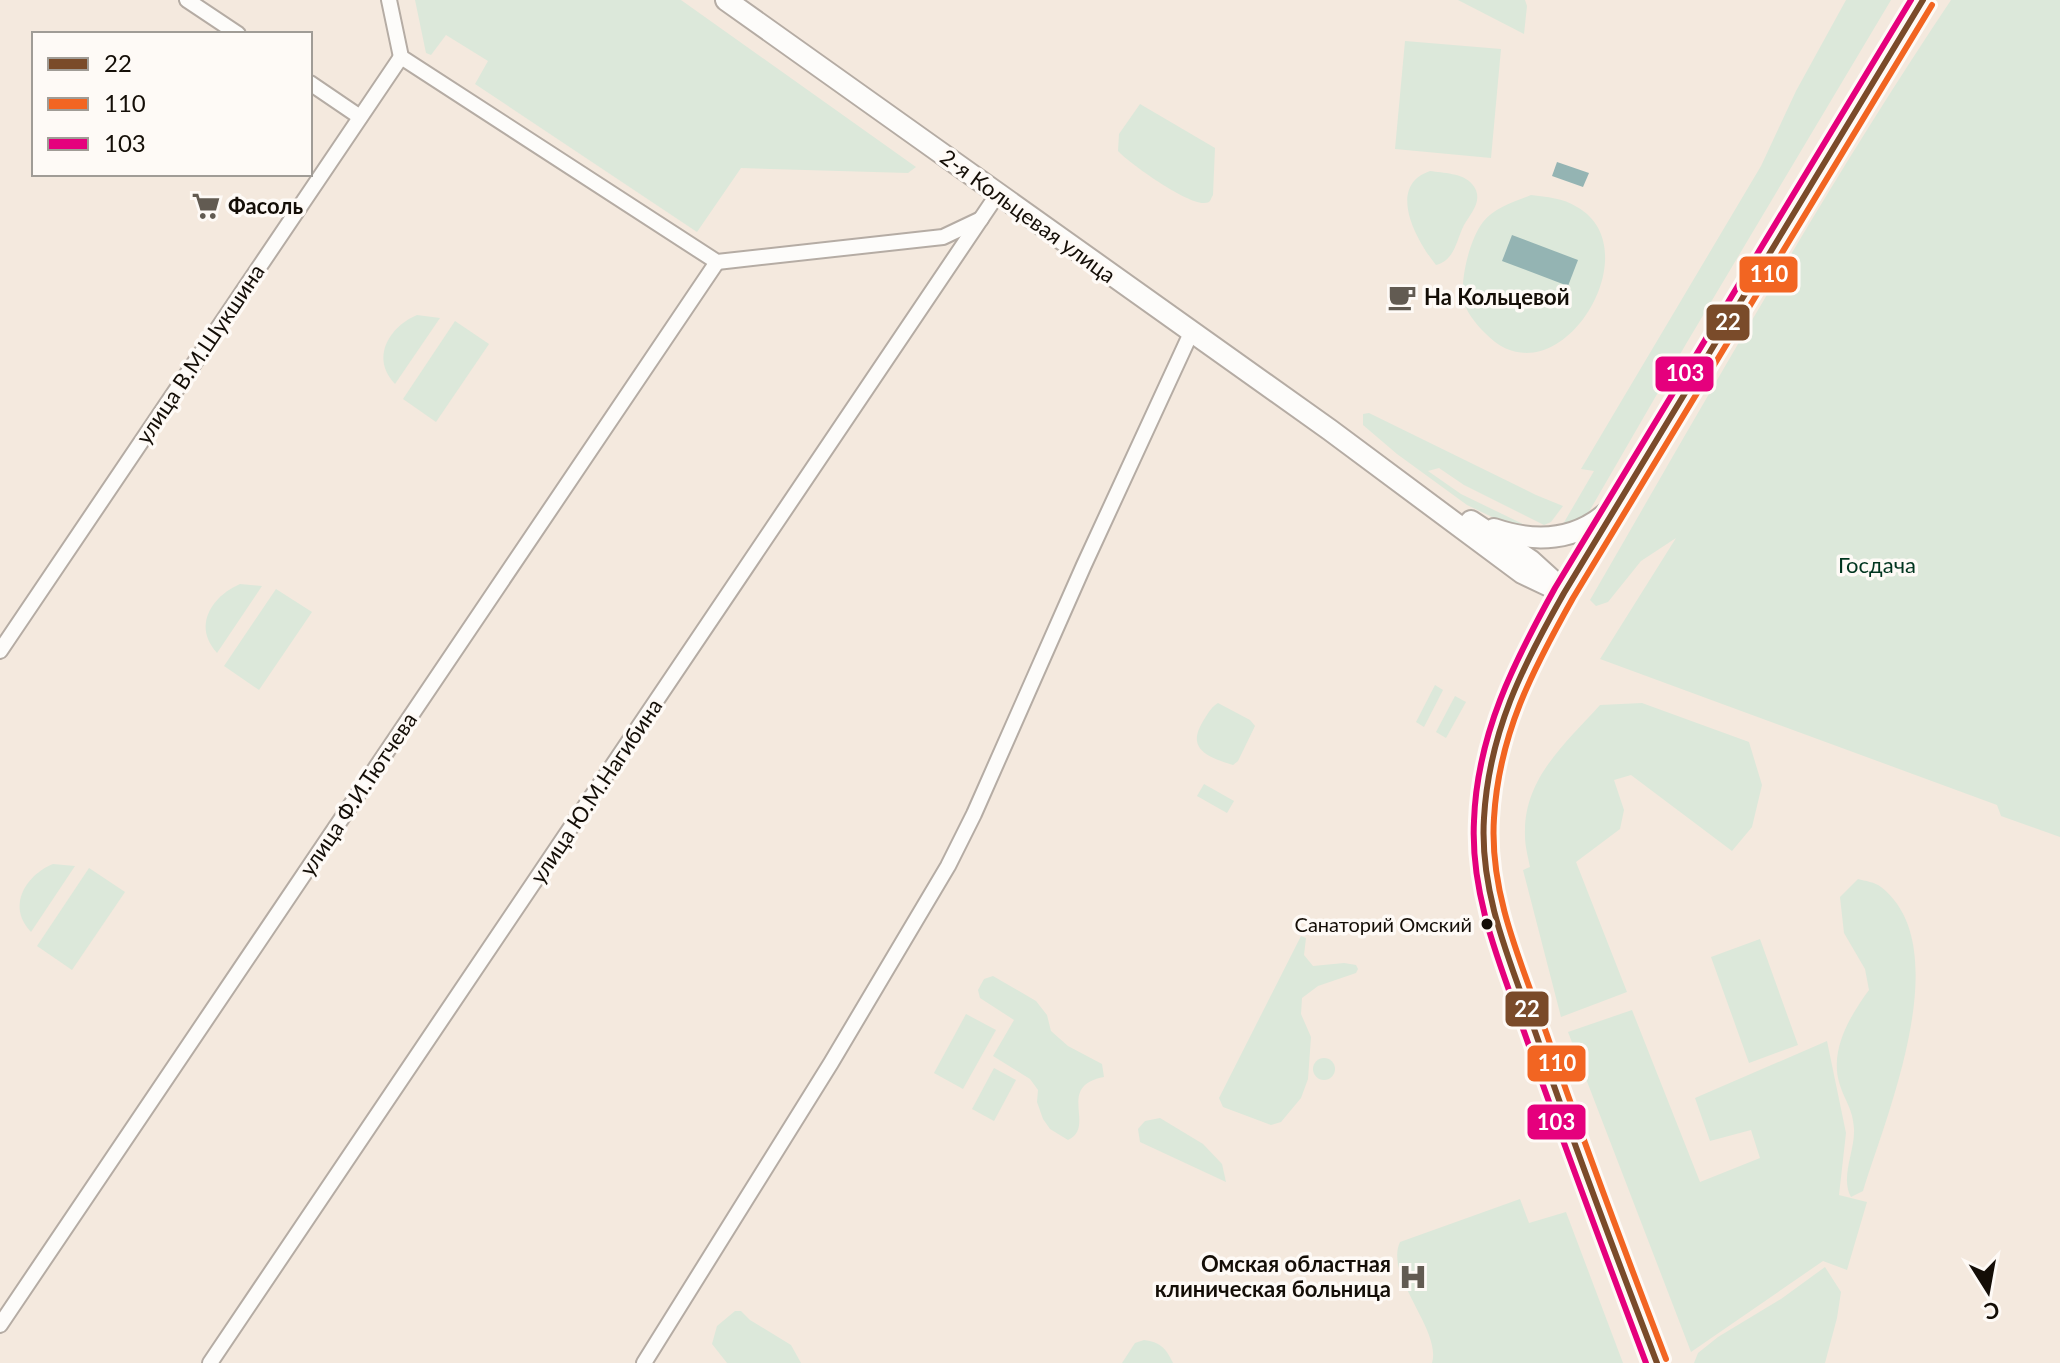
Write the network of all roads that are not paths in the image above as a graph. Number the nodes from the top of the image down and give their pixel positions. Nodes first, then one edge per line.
1 (187, 0) edge
2 (389, 0) edge
3 (726, 0) edge
4 (1923, 0) edge
5 (235, 32) edge
6 (401, 57) junction
7 (312, 84) edge
8 (360, 117) junction
9 (997, 195) junction
10 (982, 218) junction
11 (717, 262) junction
12 (1191, 333) junction
13 (1330, 430) junction
14 (1618, 503) junction
15 (1472, 521) junction
16 (1564, 593) junction
17 (0, 651) edge
18 (0, 1325) edge
19 (210, 1363) edge
20 (644, 1363) edge
21 (1657, 1363) edge

1 - 5 street
2 - 6 street
3 - 9 main road, 2-я Кольцевая улица
4 - 14 main road
6 - 8 street, улица В.М.Шукшина
6 - 11 street
7 - 8 street
8 - 17 street, улица В.М.Шукшина
9 - 10 street, улица Ю.М.Нагибина
9 - 12 main road, 2-я Кольцевая улица
10 - 11 street
10 - 19 street, улица Ю.М.Нагибина
11 - 18 street, улица Ф.И.Тютчева
12 - 13 main road, 2-я Кольцевая улица
12 - 20 street
13 - 15 main road, 2-я Кольцевая улица
13 - 16 main road, 2-я Кольцевая улица
14 - 15 main road
14 - 16 main road
15 - 16 main road, 2-я Кольцевая улица
16 - 21 main road

